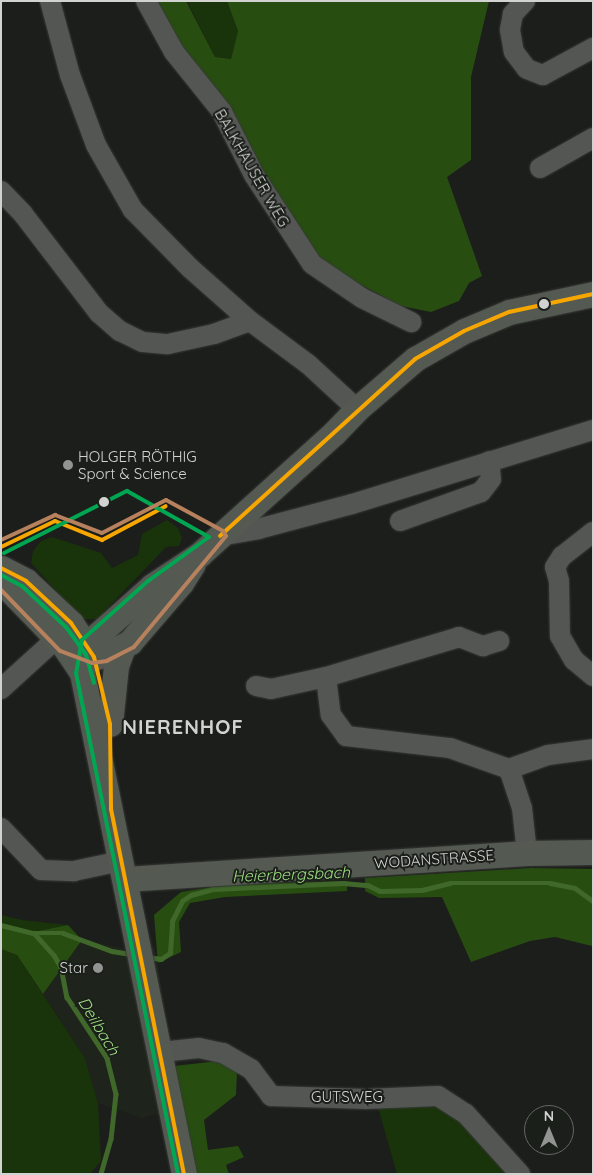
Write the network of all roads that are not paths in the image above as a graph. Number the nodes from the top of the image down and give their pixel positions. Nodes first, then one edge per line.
1 (50, 1) edge
2 (146, 1) edge
3 (525, 1) edge
4 (593, 48) edge
5 (593, 138) edge
6 (540, 168) dead end
7 (1, 190) edge
8 (593, 294) edge
9 (250, 321) junction
10 (411, 322) dead end
11 (357, 408) junction
12 (593, 430) edge
13 (489, 461) junction
14 (400, 521) dead end
15 (593, 532) edge
16 (220, 536) junction
17 (200, 554) junction
18 (1, 568) edge
19 (1, 581) edge
20 (499, 641) dead end
21 (123, 646) junction
22 (80, 652) junction
23 (593, 676) edge
24 (326, 677) junction
25 (256, 686) dead end
26 (1, 689) edge
27 (110, 724) junction
28 (593, 749) edge
29 (509, 769) junction
30 (112, 809) junction
31 (1, 828) edge
32 (593, 852) edge
33 (527, 853) junction
34 (123, 870) junction
35 (161, 1052) junction
36 (184, 1174) edge
37 (520, 1174) edge

1 - 9 street
2 - 10 street, BALKHAUSER WEG
3 - 4 street
5 - 6 street
7 - 9 street
8 - 11 main road
9 - 11 street
11 - 16 main road
12 - 13 street
13 - 14 street
13 - 16 street
15 - 23 street
16 - 17 main road
17 - 21 main road
17 - 22 main road
18 - 22 main road
19 - 22 main road
20 - 24 street
21 - 22 main road
21 - 27 main road
22 - 26 street
22 - 27 main road
22 - 30 main road
24 - 25 street
24 - 29 street
27 - 30 main road
28 - 29 street
29 - 33 street
30 - 34 main road
31 - 34 street
32 - 33 main road, WODANSTRASSE
33 - 34 main road, WODANSTRASSE
34 - 35 main road
35 - 36 main road
35 - 37 street, GUTSWEG

